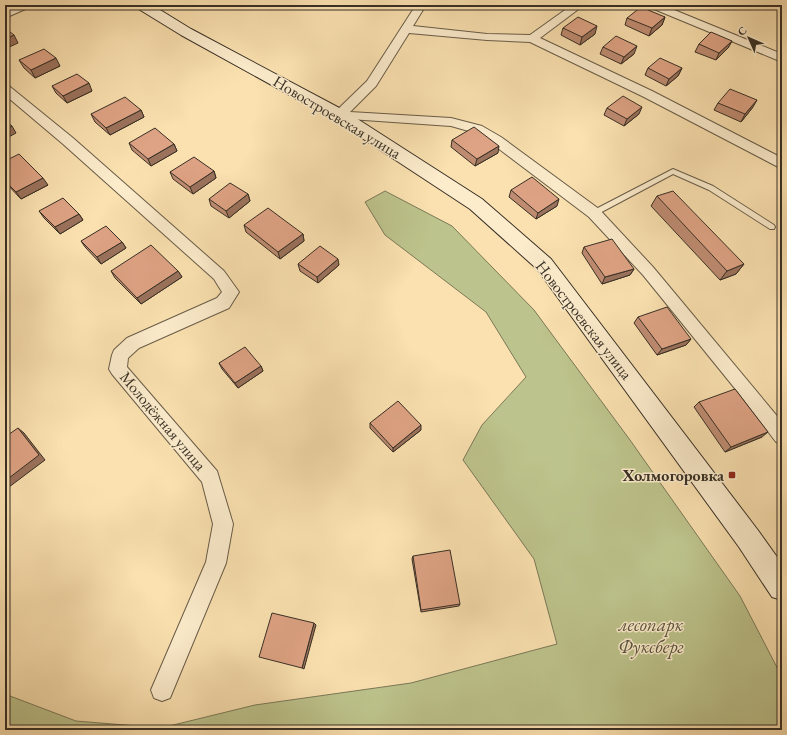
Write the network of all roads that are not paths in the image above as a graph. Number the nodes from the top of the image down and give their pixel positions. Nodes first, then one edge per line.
1 (26, 5) edge
2 (142, 5) edge
3 (421, 5) edge
4 (578, 5) edge
5 (653, 5) edge
6 (5, 15) edge
7 (407, 29) junction
8 (532, 39) junction
9 (782, 58) edge
10 (5, 90) edge
11 (339, 114) junction
12 (782, 164) edge
13 (594, 213) junction
14 (772, 227) dead end
15 (782, 436) edge
16 (782, 587) edge
17 (162, 690) dead end

1 - 6 street
2 - 11 main road, Новостроевская улица
3 - 7 street
4 - 8 street
5 - 9 street
7 - 8 street
7 - 11 street
8 - 12 street
10 - 17 street, Молодёжная улица
11 - 13 street
11 - 16 main road, Новостроевская улица
13 - 14 lane
13 - 15 street

